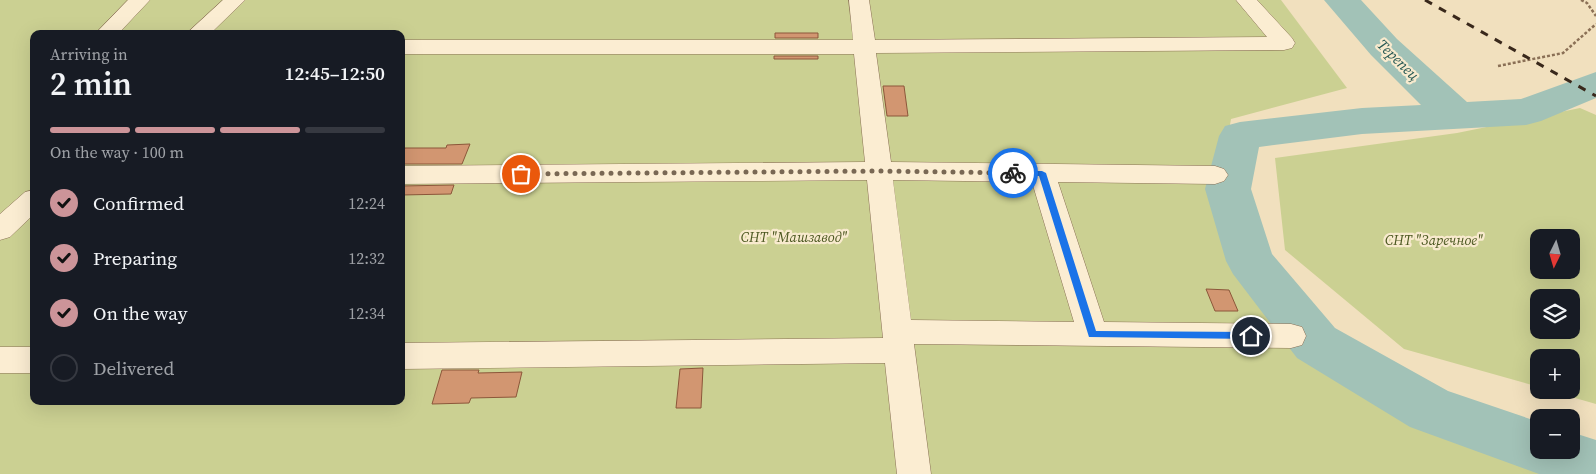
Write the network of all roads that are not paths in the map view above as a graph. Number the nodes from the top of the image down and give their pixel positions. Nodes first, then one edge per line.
1 (140, 0) edge
2 (235, 0) edge
3 (859, 0) edge
4 (1246, 0) edge
5 (110, 30) edge
6 (201, 30) edge
7 (405, 47) edge
8 (865, 47) junction
9 (879, 171) junction
10 (1042, 173) junction
11 (405, 175) edge
12 (1215, 175) dead end
13 (30, 202) edge
14 (0, 230) edge
15 (1092, 334) junction
16 (1291, 336) dead end
17 (898, 341) junction
18 (405, 356) edge
19 (0, 360) edge
20 (30, 360) edge
21 (914, 474) edge

1 - 5 street
2 - 6 street
3 - 8 street
4 - 8 street
7 - 8 street
8 - 9 street
9 - 10 street
9 - 11 street
9 - 17 street
10 - 12 street
10 - 15 street
13 - 14 street
15 - 16 street
15 - 17 street
17 - 18 street
17 - 21 street
19 - 20 street

